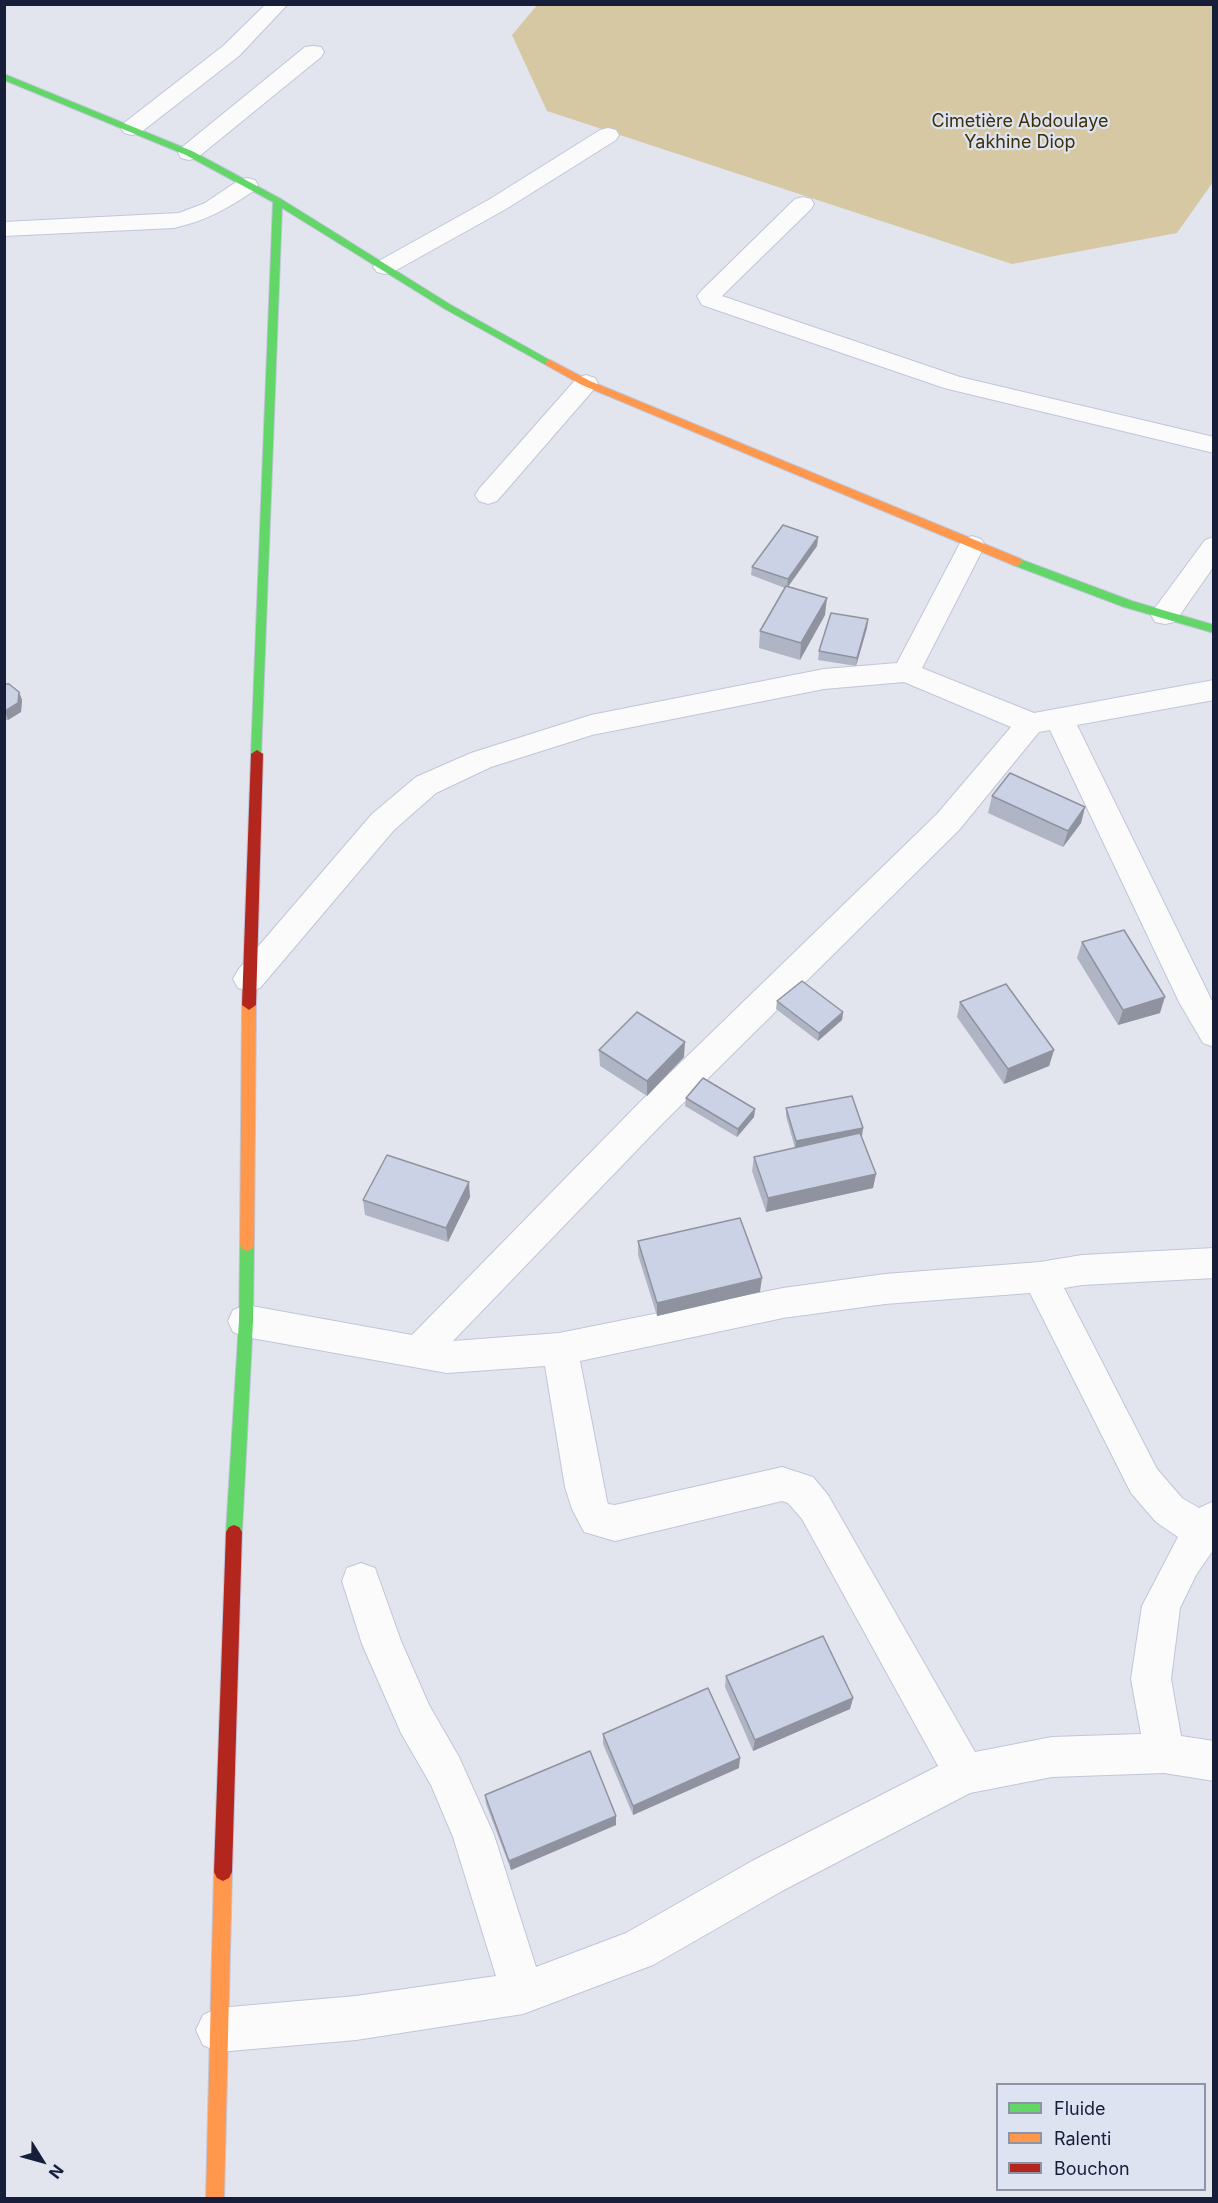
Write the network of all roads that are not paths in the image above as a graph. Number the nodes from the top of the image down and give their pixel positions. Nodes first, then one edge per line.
1 (278, 4) edge
2 (313, 52) dead end
3 (4, 76) edge
4 (132, 128) junction
5 (608, 135) dead end
6 (189, 153) junction
7 (247, 184) junction
8 (278, 201) junction
9 (803, 204) dead end
10 (4, 229) edge
11 (385, 267) junction
12 (586, 383) junction
13 (1214, 446) edge
14 (488, 495) dead end
15 (972, 544) junction
16 (1214, 546) edge
17 (1165, 615) junction
18 (1214, 629) edge
19 (906, 672) junction
20 (1214, 690) edge
21 (1045, 721) junction
22 (249, 979) junction
23 (1214, 1034) edge
24 (1214, 1263) edge
25 (1040, 1277) junction
26 (246, 1321) junction
27 (559, 1349) junction
28 (420, 1351) junction
29 (1208, 1525) edge
30 (361, 1581) dead end
31 (1164, 1753) junction
32 (1214, 1761) edge
33 (965, 1774) junction
34 (523, 1994) junction
35 (218, 2030) junction
36 (215, 2199) edge

1 - 4 street
2 - 6 street
3 - 4 street
4 - 6 street
5 - 11 street
6 - 7 street
7 - 8 street
7 - 10 street
8 - 11 street
8 - 22 street
9 - 13 street
11 - 12 street
12 - 14 street
12 - 15 street
15 - 17 street
15 - 19 street
16 - 17 street
17 - 18 street
19 - 21 street
19 - 22 street
20 - 21 street
21 - 23 street
21 - 28 street
22 - 26 street
24 - 25 street
25 - 27 street
25 - 29 street
26 - 28 street
26 - 35 street
27 - 28 street
27 - 33 street
29 - 31 street
30 - 34 street
31 - 32 street
31 - 33 street
33 - 34 street
34 - 35 street
35 - 36 street

